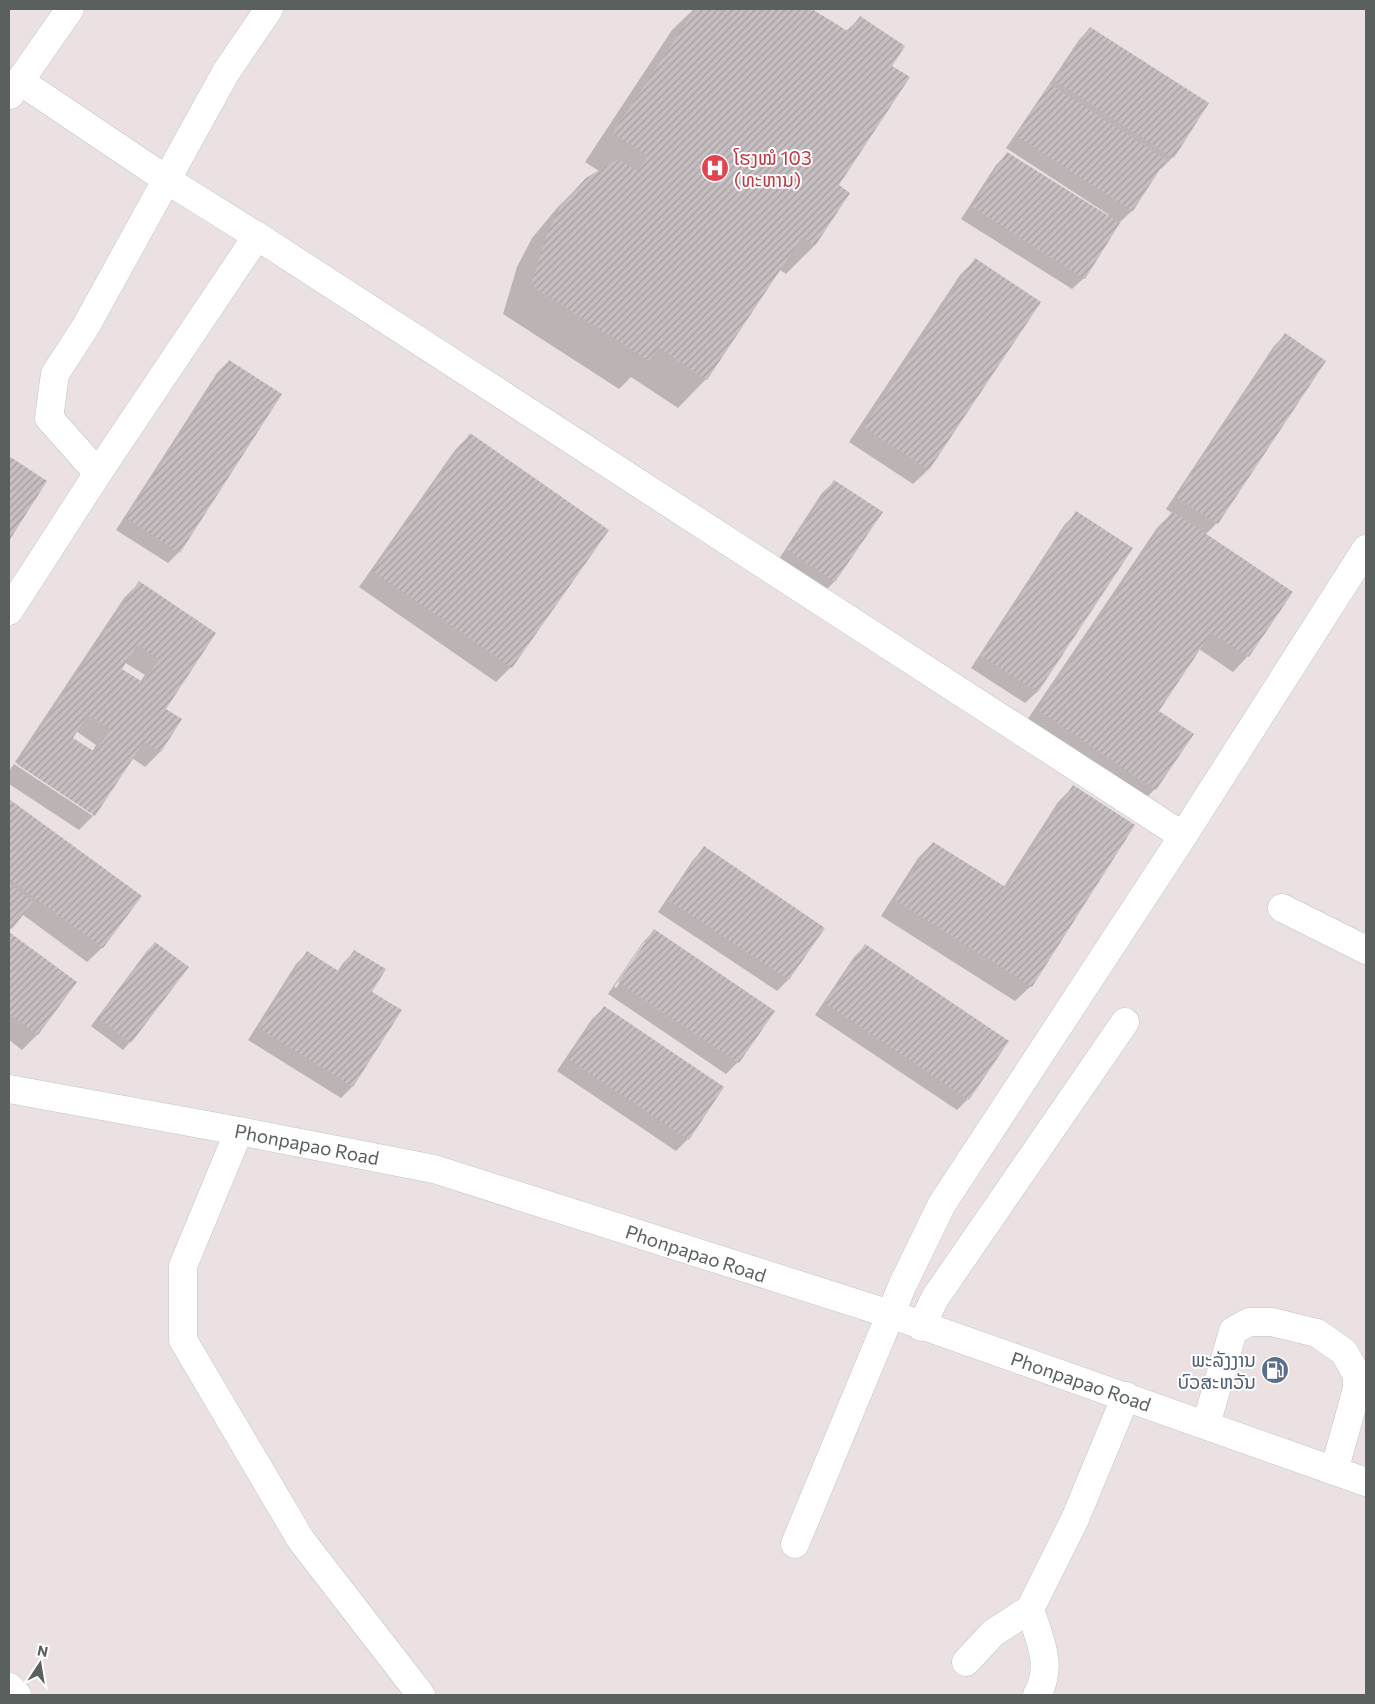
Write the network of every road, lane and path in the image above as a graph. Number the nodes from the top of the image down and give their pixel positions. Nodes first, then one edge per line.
1 (70, 9) edge
2 (269, 9) edge
3 (14, 89) edge
4 (167, 180) junction
5 (257, 236) junction
6 (98, 473) junction
7 (1366, 549) edge
8 (9, 611) edge
9 (1184, 836) junction
10 (1282, 908) dead end
11 (1366, 950) edge
12 (1124, 1022) dead end
13 (9, 1089) edge
14 (239, 1131) junction
15 (890, 1314) junction
16 (922, 1327) junction
17 (1126, 1396) junction
18 (1206, 1424) junction
19 (1334, 1470) junction
20 (1366, 1482) edge
21 (795, 1544) dead end
22 (1030, 1609) junction
23 (966, 1662) dead end
24 (9, 1686) edge
25 (16, 1695) edge
26 (421, 1695) edge
27 (1038, 1695) edge

1 - 3 street
2 - 4 street
3 - 4 street
4 - 5 street
4 - 6 street
5 - 6 street
5 - 9 street
6 - 8 street
7 - 9 street
9 - 15 street
10 - 11 street
12 - 16 street
13 - 14 street, Phonpapao Road
14 - 15 street, Phonpapao Road
14 - 26 street
15 - 16 street, Phonpapao Road
15 - 21 street
16 - 17 street, Phonpapao Road
17 - 18 street, Phonpapao Road
17 - 22 street
18 - 19 street, Phonpapao Road
18 - 19 street
19 - 20 street, Phonpapao Road
22 - 23 street
22 - 27 street
24 - 25 street

